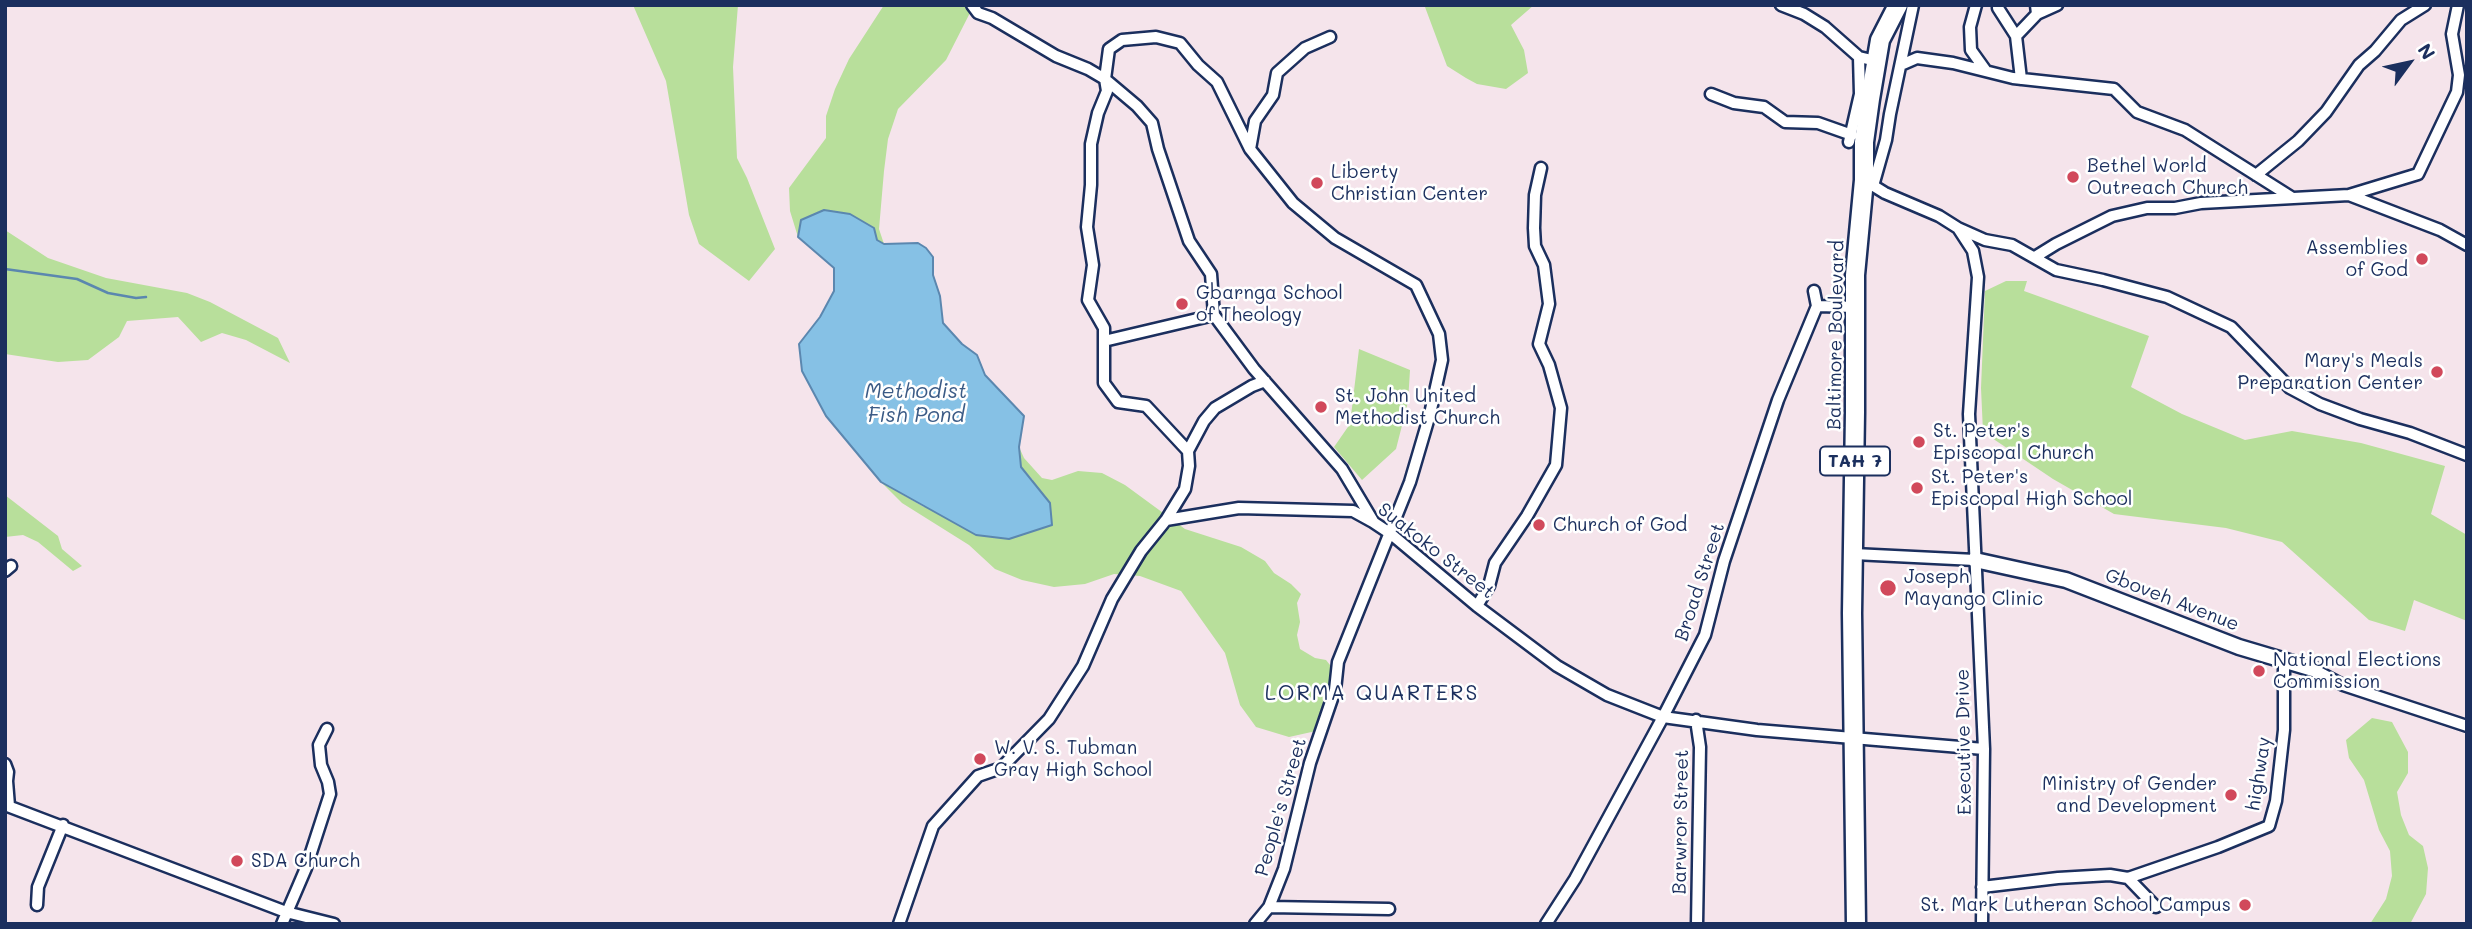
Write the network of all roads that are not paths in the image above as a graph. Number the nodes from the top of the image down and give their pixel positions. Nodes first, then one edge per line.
1 (972, 5) edge
2 (1781, 5) edge
3 (1898, 5) edge
4 (1913, 5) edge
5 (1976, 5) edge
6 (2057, 5) edge
7 (2425, 5) edge
8 (2458, 5) edge
9 (1995, 6) edge
10 (2036, 10) edge
11 (2016, 36) junction
12 (1329, 37) dead end
13 (1868, 59) junction
14 (1901, 65) junction
15 (1986, 71) junction
16 (1105, 79) junction
17 (2021, 79) junction
18 (1711, 94) dead end
19 (1251, 149) junction
20 (1541, 168) dead end
21 (2256, 176) junction
22 (1869, 183) junction
23 (2349, 195) junction
24 (2292, 198) junction
25 (1958, 228) junction
26 (2467, 245) edge
27 (2035, 257) junction
28 (1814, 291) dead end
29 (1817, 306) junction
30 (1855, 307) junction
31 (1214, 315) junction
32 (1104, 341) junction
33 (1265, 381) junction
34 (1188, 451) junction
35 (2467, 455) edge
36 (1166, 520) junction
37 (1373, 522) junction
38 (1391, 534) junction
39 (1854, 554) junction
40 (1975, 560) junction
41 (1477, 606) junction
42 (2284, 661) junction
43 (2313, 669) joint
44 (1663, 717) junction
45 (1696, 720) junction
46 (2467, 726) edge
47 (327, 729) dead end
48 (1853, 737) junction
49 (1983, 749) junction
50 (5, 764) edge
51 (7, 805) edge
52 (62, 825) junction
53 (2128, 878) junction
54 (1982, 887) junction
55 (37, 905) dead end
56 (1269, 906) junction
57 (2156, 907) dead end
58 (1389, 909) dead end
59 (286, 912) junction
60 (282, 924) edge
61 (334, 924) edge
62 (899, 924) edge
63 (1255, 924) edge
64 (1546, 924) edge
65 (1697, 924) edge
66 (1856, 924) edge
67 (1982, 924) edge

1 - 16 street
2 - 13 street
3 - 13 highway, Baltimore Boulevard / TAH 7
4 - 14 street
5 - 15 street
6 - 10 street
7 - 21 street
8 - 23 street
9 - 11 street
10 - 11 street
11 - 17 street
12 - 19 street
13 - 18 street
13 - 22 highway, Baltimore Boulevard / TAH 7
14 - 15 street
14 - 22 street
15 - 17 street
16 - 19 street, People's Street
16 - 31 street
16 - 32 street, People's Street
17 - 21 street
19 - 38 street, People's Street
20 - 41 street
21 - 24 street
22 - 25 street
22 - 30 highway, Baltimore Boulevard / TAH 7
23 - 24 street
23 - 26 street
24 - 27 street
25 - 27 street
25 - 40 street, Executive Drive
27 - 35 street
28 - 29 street
29 - 30 street
29 - 44 street, Broad Street
30 - 39 highway, Baltimore Boulevard / TAH 7
31 - 32 street
31 - 33 street
32 - 34 street, People's Street
33 - 34 street
33 - 37 street
34 - 36 street
36 - 37 street, Suakoko Street
36 - 62 street
37 - 38 street, Suakoko Street
38 - 41 street, Suakoko Street
38 - 56 street, People's Street
39 - 40 street, Gboveh Avenue
39 - 48 highway, Baltimore Boulevard / TAH 7
40 - 42 main road, Gboveh Avenue
40 - 49 street, Executive Drive
41 - 44 street, Suakoko Street
42 - 43 main road, Gboveh Avenue
42 - 53 street, highway
43 - 46 street, Gboveh Avenue
44 - 45 street, Suakoko Street
44 - 64 street, Broad Street
45 - 48 street, Suakoko Street
45 - 65 street, Barwror Street
47 - 59 street
48 - 49 street, Suakoko Street
48 - 66 highway, Baltimore Boulevard / TAH 7
49 - 54 street, Executive Drive
50 - 51 street
51 - 52 street
52 - 55 street
52 - 59 street
53 - 54 street, highway
53 - 57 street
54 - 67 street, Executive Drive
56 - 58 street
56 - 63 street, People's Street
59 - 60 street
59 - 61 street

